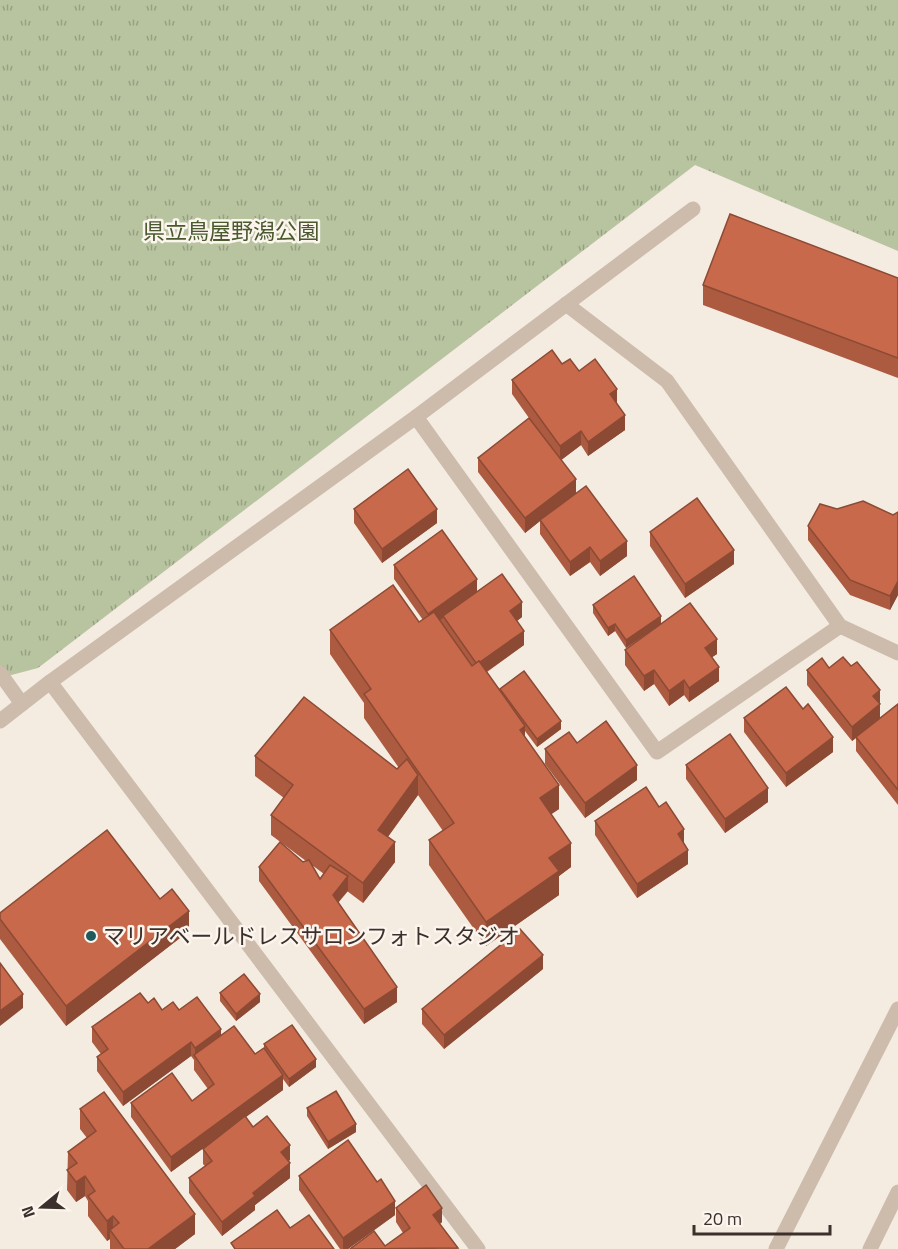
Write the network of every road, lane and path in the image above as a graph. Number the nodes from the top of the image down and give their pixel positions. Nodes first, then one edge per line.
1 (693, 209) dead end
2 (566, 304) junction
3 (416, 417) junction
4 (840, 626) junction
5 (898, 653) edge
6 (0, 673) edge
7 (50, 682) junction
8 (22, 704) junction
9 (0, 721) edge
10 (898, 1010) edge
11 (898, 1192) edge
12 (893, 1216) edge
13 (478, 1249) edge
14 (776, 1249) edge
15 (870, 1249) edge

1 - 2 street
2 - 3 street
2 - 4 street
3 - 4 street
3 - 7 street
4 - 5 street
6 - 8 street
7 - 8 street
7 - 13 street
8 - 9 street
10 - 14 street
11 - 12 street
12 - 15 street

